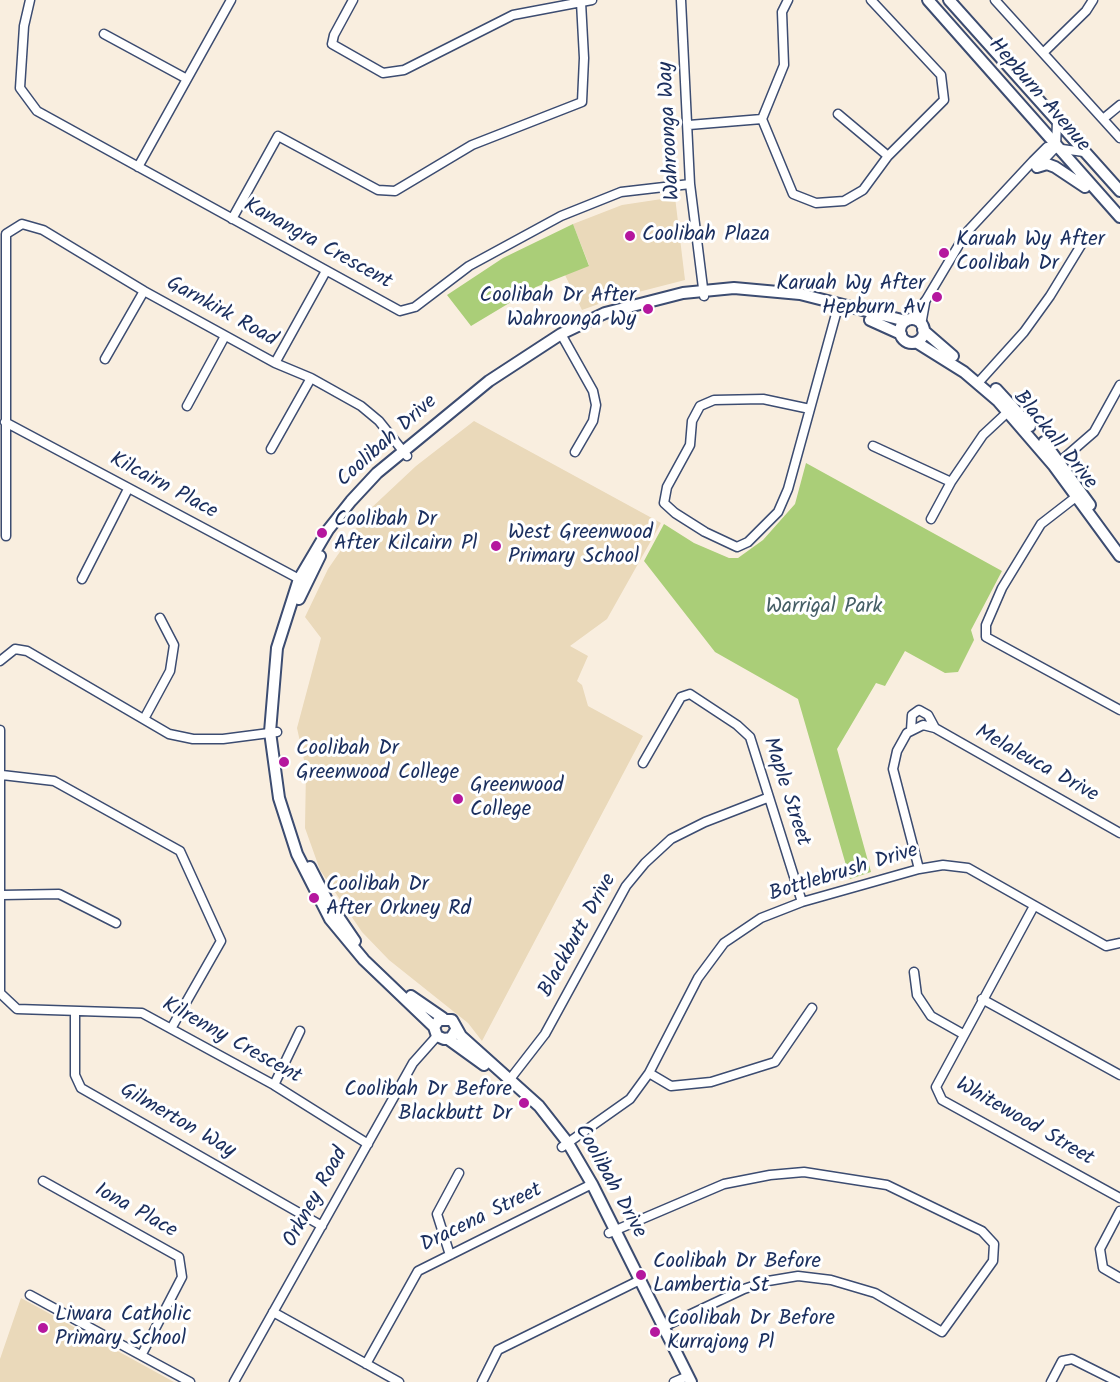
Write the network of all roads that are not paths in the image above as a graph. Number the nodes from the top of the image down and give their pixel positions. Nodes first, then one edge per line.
1 (30, 0) edge
2 (231, 0) edge
3 (353, 0) edge
4 (592, 0) edge
5 (681, 0) edge
6 (788, 0) edge
7 (871, 0) edge
8 (928, 0) edge
9 (949, 0) edge
10 (995, 0) edge
11 (1093, 0) edge
12 (581, 2) junction
13 (104, 34) dead end
14 (1043, 53) junction
15 (187, 80) junction
16 (1120, 105) edge
17 (838, 114) dead end
18 (762, 119) junction
19 (1103, 119) junction
20 (1057, 121) junction
21 (689, 124) junction
22 (1120, 138) edge
23 (1056, 147) junction
24 (1084, 152) junction
25 (888, 156) junction
26 (138, 167) junction
27 (1037, 167) junction
28 (1023, 174) junction
29 (690, 184) junction
30 (1120, 191) edge
31 (1120, 218) edge
32 (232, 219) junction
33 (1083, 242) dead end
34 (326, 271) junction
35 (144, 291) junction
36 (703, 293) junction
37 (926, 300) junction
38 (838, 306) junction
39 (908, 321) junction
40 (922, 327) junction
41 (901, 334) junction
42 (225, 336) junction
43 (563, 337) junction
44 (916, 342) junction
45 (105, 359) dead end
46 (274, 363) junction
47 (311, 378) junction
48 (980, 380) junction
49 (1120, 385) edge
50 (187, 406) dead end
51 (810, 409) junction
52 (1011, 409) junction
53 (5, 422) junction
54 (873, 446) dead end
55 (272, 448) dead end
56 (575, 452) dead end
57 (405, 453) junction
58 (1057, 464) junction
59 (951, 482) junction
60 (128, 489) junction
61 (1078, 495) junction
62 (931, 519) dead end
63 (6, 536) dead end
64 (1120, 545) edge
65 (1120, 556) edge
66 (82, 579) dead end
67 (303, 580) junction
68 (160, 618) dead end
69 (0, 661) edge
70 (1120, 710) edge
71 (144, 719) junction
72 (935, 728) junction
73 (0, 730) edge
74 (911, 730) junction
75 (273, 732) junction
76 (643, 763) dead end
77 (2, 775) junction
78 (767, 798) junction
79 (1120, 832) edge
80 (919, 869) junction
81 (2, 895) junction
82 (802, 902) junction
83 (1034, 906) junction
84 (116, 923) dead end
85 (1120, 943) edge
86 (914, 972) dead end
87 (0, 993) edge
88 (982, 999) junction
89 (812, 1008) dead end
90 (75, 1011) junction
91 (443, 1018) junction
92 (172, 1028) junction
93 (456, 1030) junction
94 (300, 1031) dead end
95 (440, 1034) junction
96 (963, 1034) junction
97 (649, 1073) junction
98 (1120, 1075) edge
99 (509, 1081) junction
100 (274, 1085) junction
101 (368, 1144) junction
102 (565, 1145) junction
103 (459, 1173) dead end
104 (43, 1181) dead end
105 (589, 1186) junction
106 (1120, 1198) edge
107 (1120, 1211) edge
108 (322, 1226) junction
109 (612, 1232) junction
110 (450, 1255) junction
111 (1120, 1278) edge
112 (637, 1282) junction
113 (30, 1295) dead end
114 (273, 1312) junction
115 (661, 1329) junction
116 (142, 1354) junction
117 (366, 1364) junction
118 (683, 1380) edge
119 (190, 1382) edge
120 (234, 1382) edge
121 (399, 1382) edge
122 (482, 1382) edge
123 (1051, 1382) edge
124 (1118, 1382) edge

1 - 26 street, Kanangra Crescent
2 - 15 street
3 - 12 street
4 - 12 street
5 - 21 street, Wahroonga Way
6 - 18 street
7 - 25 street
8 - 23 main road, Hepburn Avenue
9 - 20 main road, Hepburn Avenue
10 - 14 street
11 - 14 street
12 - 32 street
13 - 15 street
14 - 19 street
15 - 26 street
16 - 19 street
17 - 25 street
18 - 21 street
18 - 25 street
19 - 22 street
20 - 23 street
20 - 24 main road, Hepburn Avenue
21 - 29 street, Wahroonga Way
23 - 24 street
23 - 27 street
23 - 28 street
23 - 31 main road, Hepburn Avenue
24 - 30 main road, Hepburn Avenue
26 - 32 street, Kanangra Crescent
27 - 28 street
27 - 31 main road
28 - 37 street
29 - 34 street, Kanangra Crescent
29 - 36 street, Wahroonga Way
32 - 34 street, Kanangra Crescent
33 - 48 street
34 - 46 street
35 - 42 street, Garnkirk Road
35 - 45 street
35 - 53 street, Garnkirk Road
36 - 38 main road, Coolibah Drive
36 - 43 main road, Coolibah Drive
37 - 39 street
37 - 40 street
38 - 39 main road, Coolibah Drive
38 - 41 main road, Coolibah Drive
38 - 51 street
39 - 40 main road
39 - 41 main road
40 - 44 main road
40 - 48 main road, Blackall Drive
41 - 44 main road
42 - 46 street, Garnkirk Road
42 - 50 street
43 - 56 street
43 - 57 main road, Coolibah Drive
44 - 48 main road, Blackall Drive
46 - 47 street, Garnkirk Road
47 - 55 street
47 - 57 street, Garnkirk Road
48 - 52 main road, Blackall Drive
49 - 58 street
51 - 51 street
52 - 58 main road, Blackall Drive
52 - 59 street
53 - 60 street, Kilcairn Place
53 - 63 street
54 - 59 street
57 - 67 main road, Coolibah Drive
58 - 61 main road, Blackall Drive
59 - 62 street
60 - 66 street
60 - 67 street, Kilcairn Place
61 - 64 main road, Blackall Drive
61 - 65 main road, Blackall Drive
61 - 70 street
67 - 75 main road, Coolibah Drive
68 - 71 street
69 - 71 street
71 - 75 street
72 - 74 street
72 - 74 street, Melaleuca Drive
72 - 79 street, Melaleuca Drive
73 - 77 street
74 - 80 street, Melaleuca Drive
75 - 91 main road, Coolibah Drive
75 - 95 main road, Coolibah Drive
76 - 78 street, Maple Street
77 - 81 street
77 - 92 street
78 - 82 street, Maple Street
78 - 99 street, Blackbutt Drive
80 - 82 street, Bottlebrush Drive
80 - 83 street, Bottlebrush Drive
81 - 84 street
81 - 87 street
82 - 97 street, Bottlebrush Drive
83 - 85 street, Bottlebrush Drive
83 - 88 street, Whitewood Street
86 - 96 street
87 - 90 street, Kilrenny Crescent
88 - 96 street, Whitewood Street
88 - 98 street
89 - 97 street
90 - 92 street, Kilrenny Crescent
90 - 108 street, Gilmerton Way
91 - 93 main road, Coolibah Drive
91 - 95 main road
92 - 100 street, Kilrenny Crescent
93 - 95 main road
93 - 99 main road, Coolibah Drive
94 - 100 street
95 - 99 main road, Coolibah Drive
95 - 101 street, Orkney Road
96 - 106 street, Whitewood Street
97 - 102 street, Bottlebrush Drive
99 - 102 main road, Coolibah Drive
100 - 101 street, Kilrenny Crescent
101 - 108 street, Orkney Road
102 - 105 main road, Coolibah Drive
103 - 110 street
104 - 116 street, Iona Place
105 - 109 main road, Coolibah Drive
105 - 110 street, Dracena Street
107 - 111 street
108 - 114 street, Orkney Road
109 - 112 main road, Coolibah Drive
109 - 115 street
110 - 117 street, Dracena Street
112 - 115 main road, Coolibah Drive
112 - 122 street
113 - 116 street
114 - 117 street
114 - 120 street, Orkney Road
115 - 118 main road, Coolibah Drive
116 - 119 street
117 - 121 street
123 - 124 street

